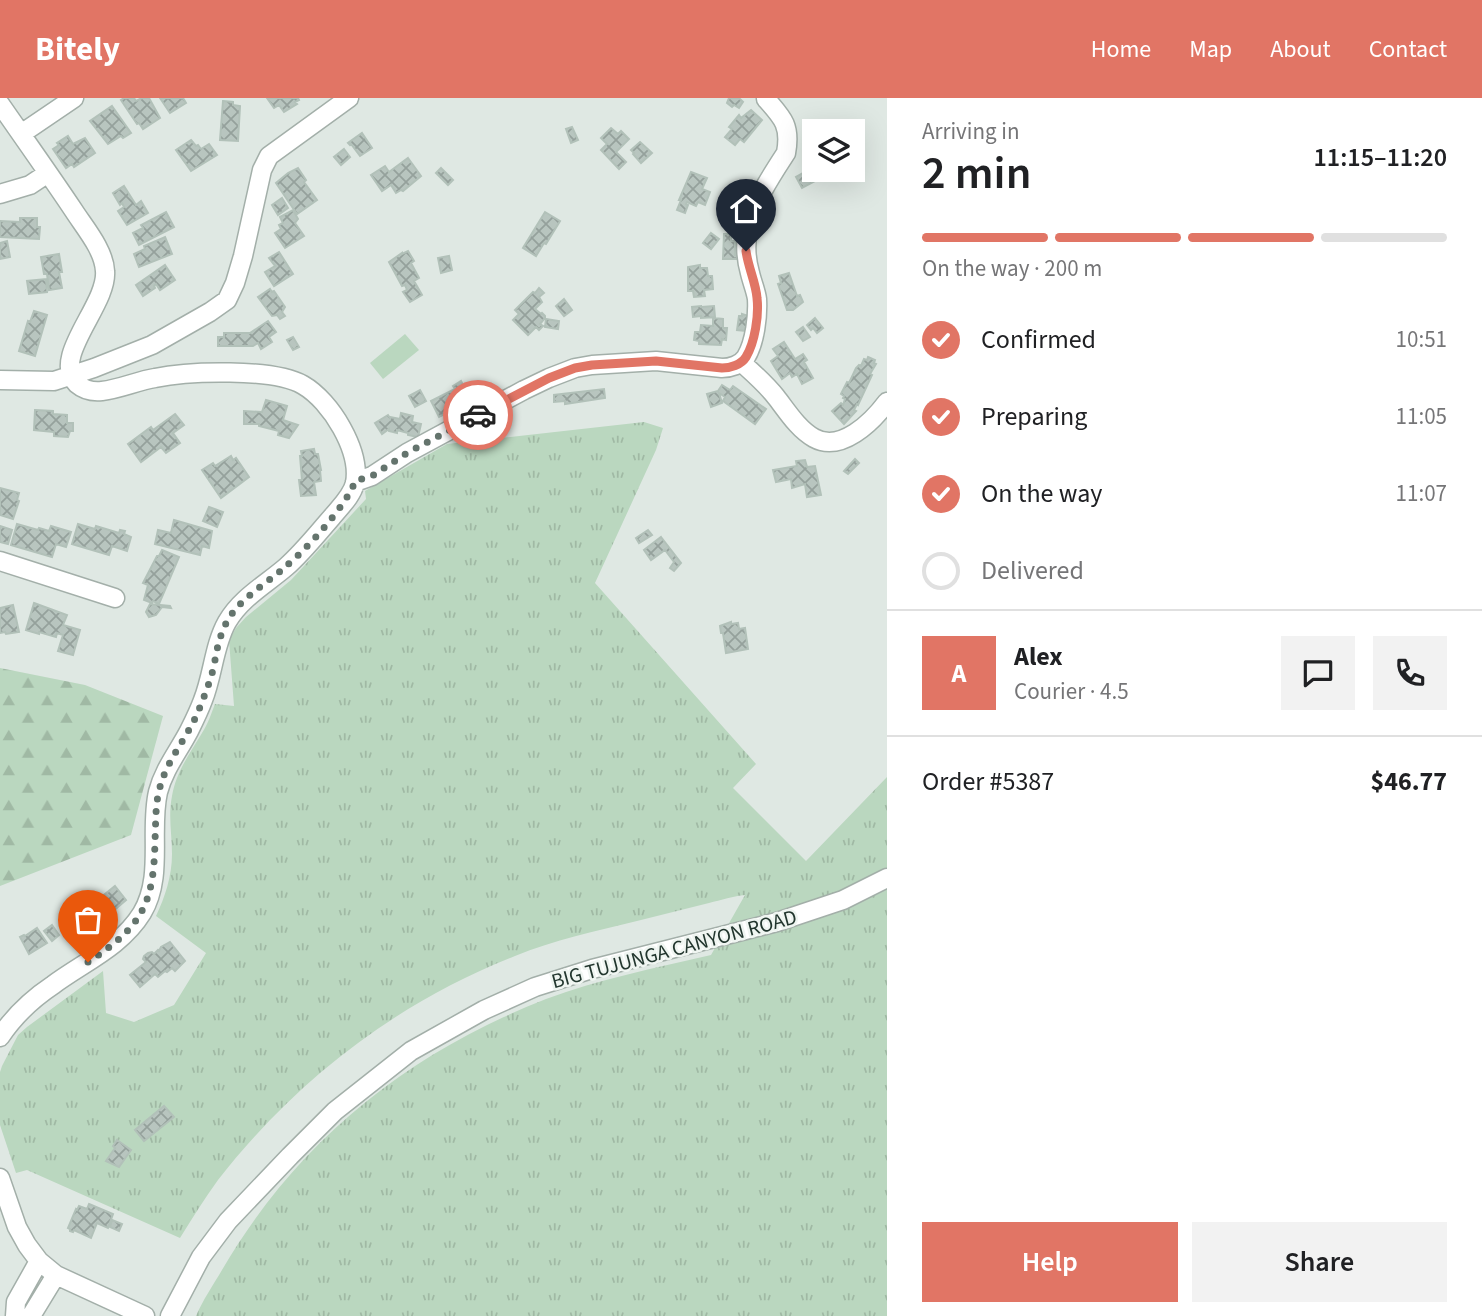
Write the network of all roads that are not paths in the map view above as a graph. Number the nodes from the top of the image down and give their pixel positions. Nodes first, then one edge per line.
1 (74, 98) edge
2 (349, 98) edge
3 (766, 99) edge
4 (0, 104) edge
5 (21, 134) junction
6 (48, 173) junction
7 (0, 194) edge
8 (741, 362) junction
9 (71, 376) junction
10 (0, 380) edge
11 (887, 402) edge
12 (355, 481) junction
13 (0, 561) edge
14 (114, 598) dead end
15 (887, 878) edge
16 (0, 1037) edge
17 (0, 1178) edge
18 (39, 1261) junction
19 (57, 1275) junction
20 (15, 1316) edge
21 (31, 1316) edge
22 (145, 1316) edge
23 (170, 1316) edge

1 - 5 street
2 - 9 street
3 - 8 street
4 - 5 street
5 - 6 street
6 - 7 street
6 - 9 street
8 - 11 street
8 - 12 street
9 - 10 street
9 - 12 street
12 - 16 street
13 - 14 street
15 - 23 street, BIG TUJUNGA CANYON ROAD
17 - 18 street
18 - 19 street
18 - 20 street
19 - 21 street
19 - 22 street

